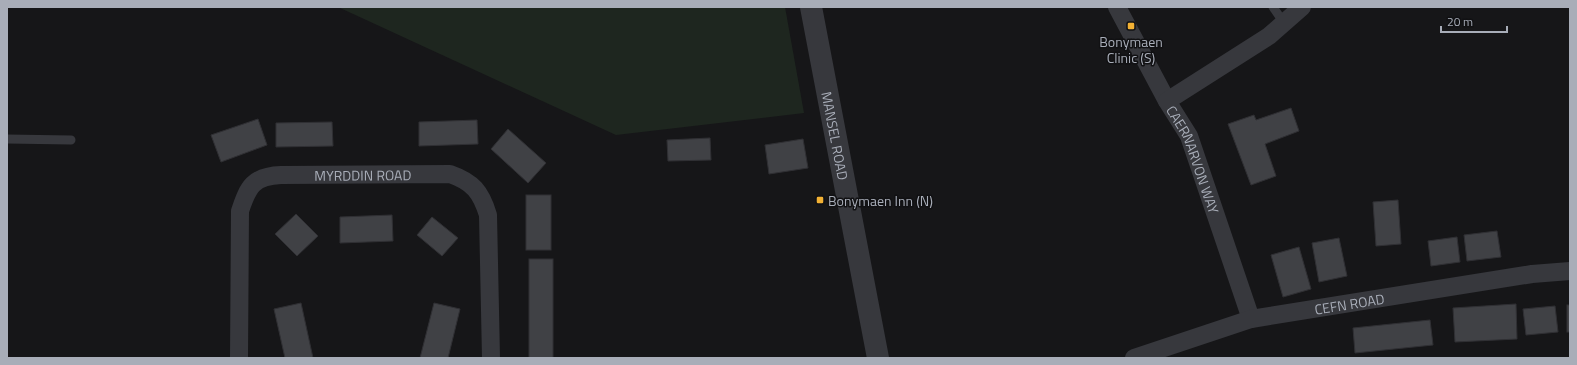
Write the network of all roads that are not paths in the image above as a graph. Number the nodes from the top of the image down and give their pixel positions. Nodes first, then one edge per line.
1 (811, 7) edge
2 (1117, 7) edge
3 (1273, 7) edge
4 (1302, 7) edge
5 (1284, 23) junction
6 (1167, 101) junction
7 (7, 139) edge
8 (71, 140) dead end
9 (1570, 271) edge
10 (1251, 319) junction
11 (239, 358) edge
12 (491, 358) edge
13 (878, 358) edge
14 (1134, 358) edge

1 - 13 street, MANSEL ROAD
2 - 6 street, CAERNARVON WAY
3 - 5 lane
4 - 5 street
5 - 6 street
6 - 10 street, CAERNARVON WAY
7 - 8 lane
9 - 10 street, CEFN ROAD
10 - 14 street, CEFN ROAD
11 - 12 street, MYRDDIN ROAD

